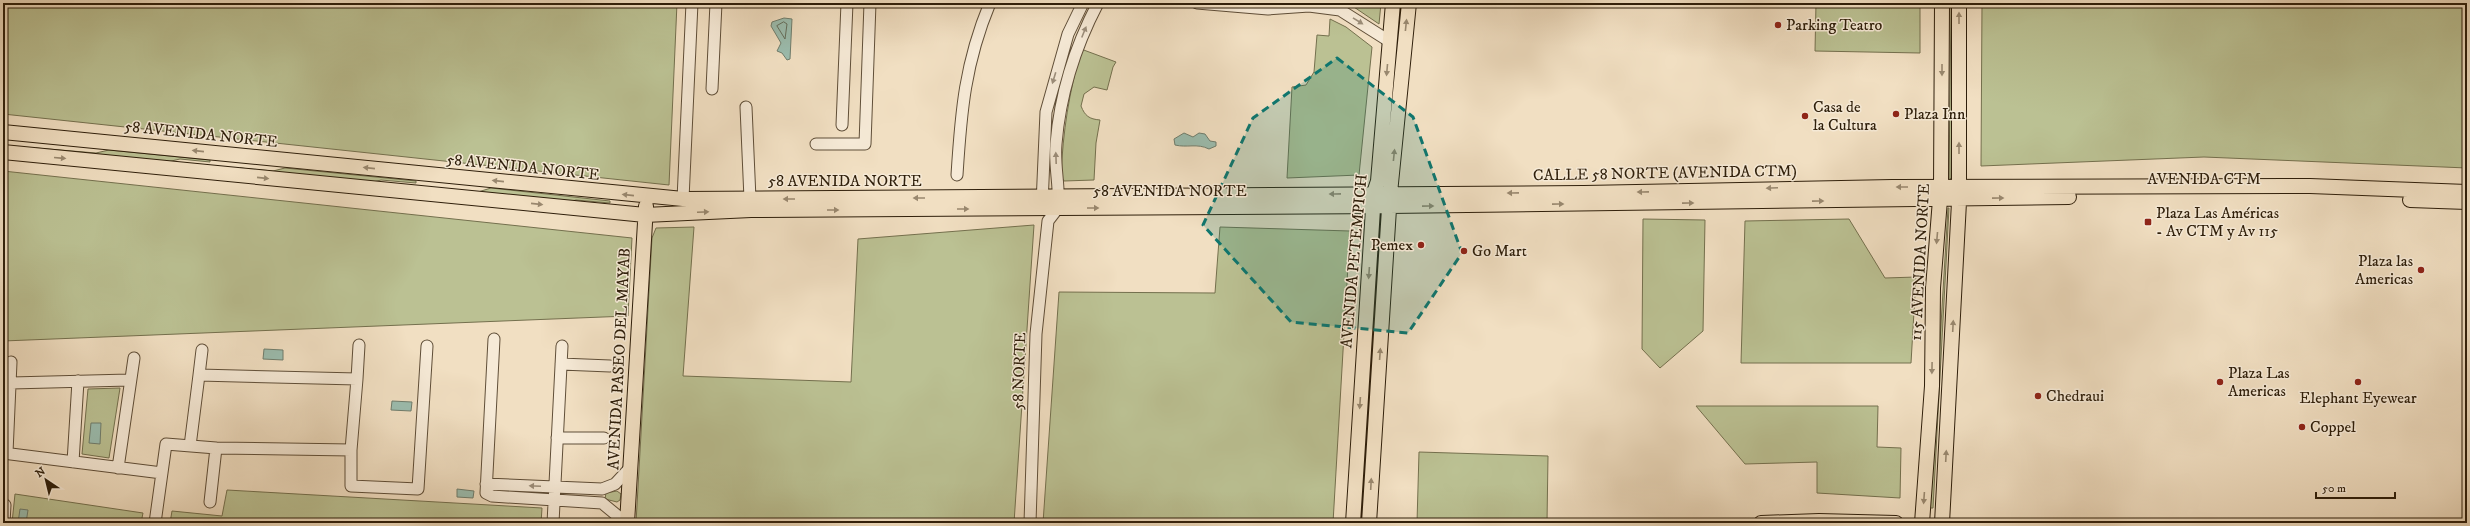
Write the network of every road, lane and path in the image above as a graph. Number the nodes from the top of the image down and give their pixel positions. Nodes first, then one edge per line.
1 (692, 3) edge
2 (716, 3) edge
3 (847, 3) edge
4 (870, 3) edge
5 (990, 3) edge
6 (1083, 3) edge
7 (1098, 3) edge
8 (1197, 3) edge
9 (1393, 3) edge
10 (1408, 3) edge
11 (1942, 3) edge
12 (1959, 3) edge
13 (1309, 4) edge
14 (1389, 41) junction
15 (712, 89) dead end
16 (746, 107) dead end
17 (1060, 111) junction
18 (1046, 112) junction
19 (842, 125) dead end
20 (3, 132) edge
21 (22, 134) junction
22 (816, 144) dead end
23 (3, 152) edge
24 (22, 154) junction
25 (227, 154) junction
26 (225, 174) junction
27 (431, 174) junction
28 (957, 175) dead end
29 (2467, 192) edge
30 (1941, 193) junction
31 (1959, 193) junction
32 (428, 194) junction
33 (646, 197) junction
34 (683, 199) junction
35 (750, 199) junction
36 (1374, 200) junction
37 (1389, 200) junction
38 (2467, 202) edge
39 (1059, 203) junction
40 (1044, 209) junction
41 (645, 215) junction
42 (494, 339) dead end
43 (359, 345) dead end
44 (427, 346) dead end
45 (562, 346) dead end
46 (202, 350) dead end
47 (134, 358) dead end
48 (11, 362) dead end
49 (561, 364) junction
50 (610, 366) dead end
51 (199, 375) junction
52 (357, 379) junction
53 (129, 380) junction
54 (78, 381) junction
55 (11, 383) junction
56 (557, 438) junction
57 (604, 438) dead end
58 (190, 446) junction
59 (216, 448) junction
60 (351, 450) junction
61 (5, 453) edge
62 (73, 462) junction
63 (118, 468) junction
64 (629, 469) junction
65 (162, 473) junction
66 (486, 484) junction
67 (556, 487) junction
68 (593, 490) junction
69 (555, 499) junction
70 (592, 501) junction
71 (210, 502) dead end
72 (5, 505) dead end
73 (4, 523) edge
74 (155, 523) edge
75 (553, 523) edge
76 (622, 523) edge
77 (627, 523) edge
78 (1030, 523) edge
79 (1353, 523) edge
80 (1369, 523) edge
81 (1761, 523) edge
82 (1896, 523) edge
83 (1922, 523) edge
84 (1942, 523) edge

1 - 34 street
2 - 15 street
3 - 19 street
4 - 22 street
5 - 28 street
6 -> 18 street, 58 NORTE
17 -> 7 street
8 - 13 street
9 - 14 main road, AVENIDA PETEMPICH
37 -> 10 main road, AVENIDA PETEMPICH
11 -> 30 main road, 115 AVENIDA NORTE
31 -> 12 main road
13 -> 14 street
14 -> 36 main road, AVENIDA PETEMPICH
16 - 35 street
17 - 18 street
39 -> 17 street
18 - 40 street, 58 NORTE
20 - 21 main road, 58 AVENIDA NORTE
21 - 24 main road
25 -> 21 main road, 58 AVENIDA NORTE
23 - 24 main road
24 -> 26 main road
25 - 26 main road
27 -> 25 main road, 58 AVENIDA NORTE
26 -> 32 main road
27 - 32 main road
33 -> 27 main road, 58 AVENIDA NORTE
29 - 31 main road, AVENIDA CTM
30 - 31 main road, AVENIDA CTM
30 - 37 main road, CALLE 58 NORTE (AVENIDA CTM)
30 -> 83 main road, 115 AVENIDA NORTE
31 -> 38 main road, AVENIDA CTM
84 -> 31 main road
32 -> 41 main road
33 - 34 main road, 58 AVENIDA NORTE
33 - 41 main road, AVENIDA PASEO DEL MAYAB
34 - 35 main road, 58 AVENIDA NORTE
40 -> 35 main road, 58 AVENIDA NORTE
36 - 37 main road, 58 AVENIDA NORTE
36 - 39 main road, 58 AVENIDA NORTE
36 -> 79 main road, AVENIDA PETEMPICH
80 -> 37 main road, AVENIDA PETEMPICH
39 - 40 main road, 58 AVENIDA NORTE
39 - 40 street
41 -> 40 main road, 58 AVENIDA NORTE
40 - 78 street, 58 NORTE
41 - 64 main road, AVENIDA PASEO DEL MAYAB
42 - 66 street
43 - 52 street
44 - 60 street
45 - 49 street
46 - 51 street
47 - 53 street
48 - 55 street
49 - 50 street
49 - 56 street
51 - 52 street
51 - 58 street
52 - 60 street
53 - 54 street
53 - 63 street
54 - 55 street
54 - 62 street
55 - 61 street
56 - 57 street
56 - 67 street
58 - 59 street
58 - 65 street
59 - 60 street
59 - 71 street
61 - 62 street
62 - 63 street
63 - 65 street
64 - 68 street
64 - 77 main road, AVENIDA PASEO DEL MAYAB
65 - 74 street
67 -> 66 street
66 - 69 street
67 - 68 street
67 - 69 street
68 - 70 street
69 - 70 street
69 - 75 street
70 - 76 street
72 - 73 street
81 - 82 main road

